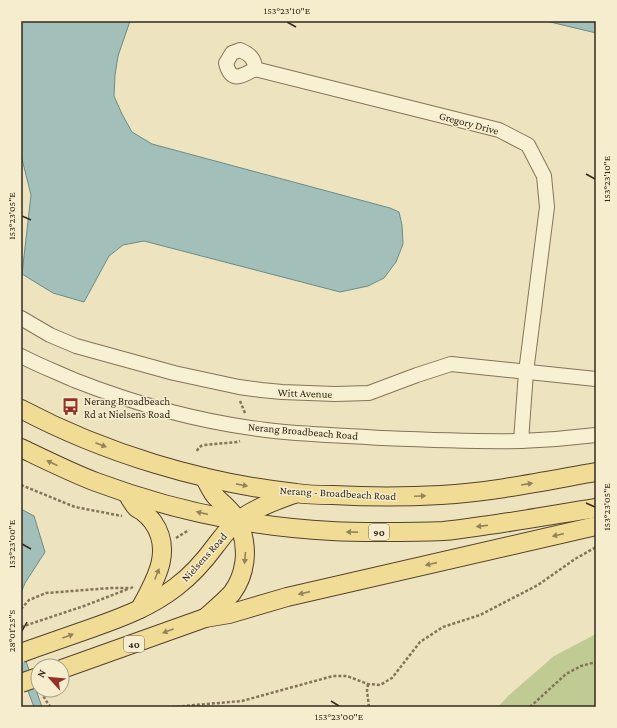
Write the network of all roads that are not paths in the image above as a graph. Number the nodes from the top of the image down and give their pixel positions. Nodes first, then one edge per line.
1 (255, 69) dead end
2 (21, 318) edge
3 (21, 356) edge
4 (526, 372) junction
5 (596, 379) edge
6 (21, 409) edge
7 (596, 435) edge
8 (521, 441) junction
9 (21, 448) edge
10 (596, 472) edge
11 (204, 477) junction
12 (127, 493) junction
13 (297, 493) junction
14 (596, 508) edge
15 (238, 520) junction
16 (596, 526) edge
17 (140, 609) junction
18 (205, 618) junction
19 (26, 651) edge
20 (70, 666) edge

1 - 4 street, Gregory Drive
2 - 4 street, Witt Avenue
3 - 8 street, Nerang Broadbeach Road
4 - 5 street, Witt Avenue
4 - 8 street, Gregory Drive
6 -> 11 main road, Nerang - Broadbeach Road
7 - 8 street, Nerang Broadbeach Road
12 -> 9 main road, 90
13 -> 10 main road, Nerang - Broadbeach Road
11 -> 13 main road, Nerang - Broadbeach Road
11 - 15 main road, 40
15 -> 12 main road, 90
17 -> 12 main road
13 - 15 main road, Nielsens Road
14 -> 15 main road, 90
15 - 17 main road, Nielsens Road
15 -> 18 main road, 40
16 -> 18 main road
19 -> 17 main road, Nielsens Road
18 -> 20 main road, 40

